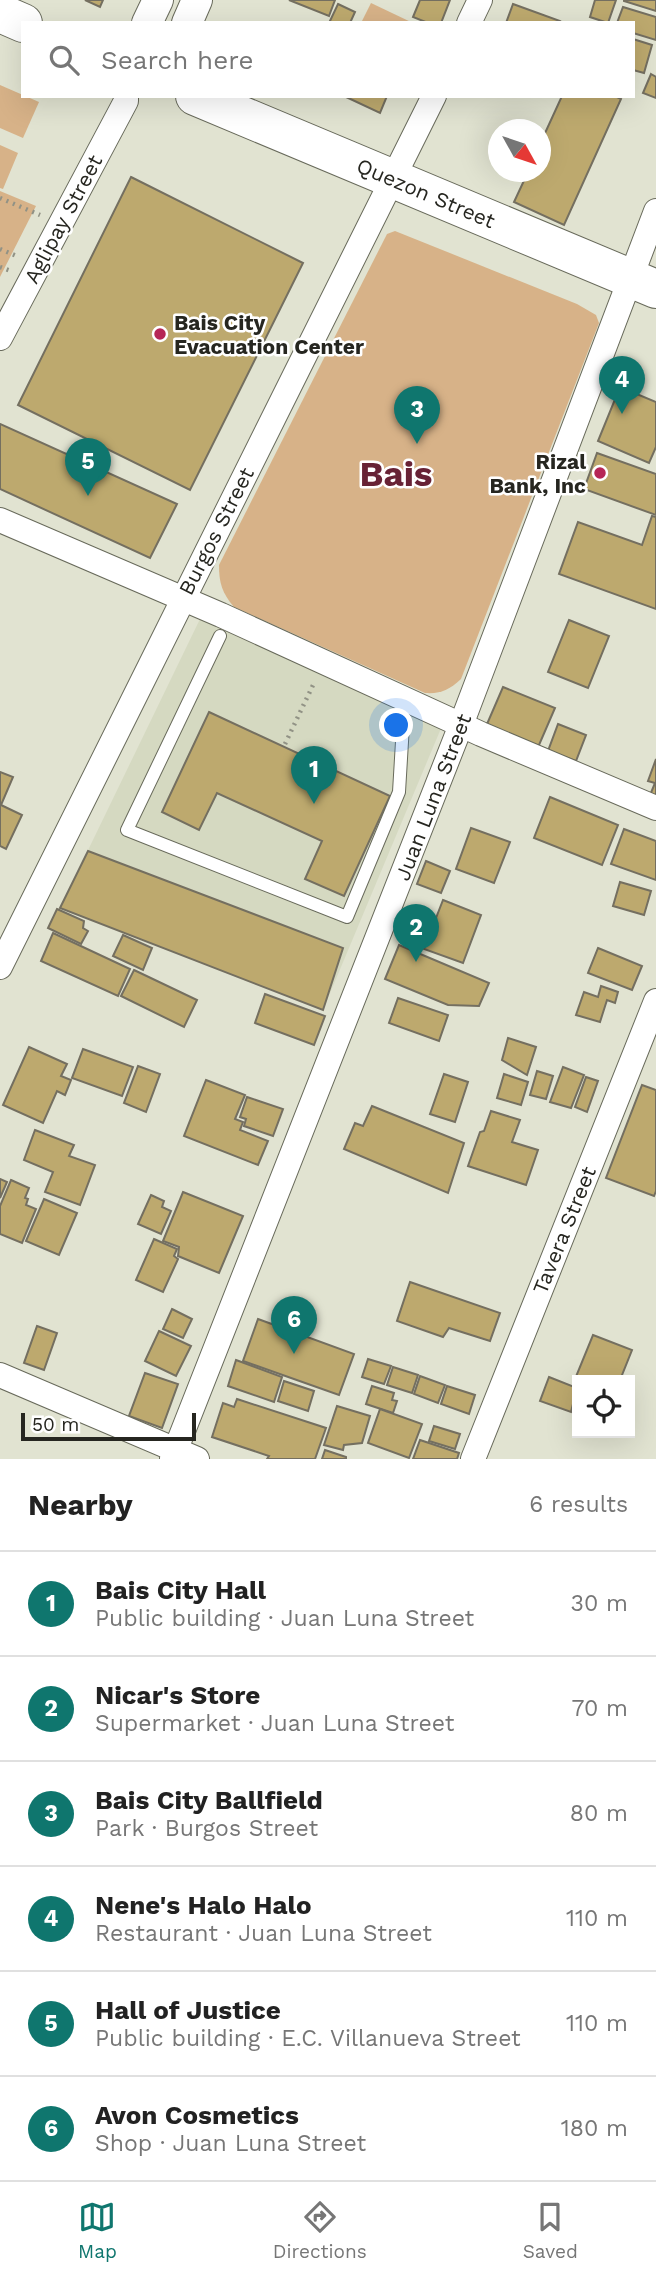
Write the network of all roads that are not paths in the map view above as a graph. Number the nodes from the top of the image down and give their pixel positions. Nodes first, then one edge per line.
1 (158, 0) edge
2 (197, 0) edge
3 (480, 0) edge
4 (0, 13) edge
5 (148, 21) edge
6 (188, 21) edge
7 (471, 21) edge
8 (21, 22) edge
9 (129, 98) edge
10 (200, 98) edge
11 (433, 98) edge
12 (394, 179) junction
13 (656, 211) edge
14 (643, 284) edge
15 (0, 338) edge
16 (0, 520) edge
17 (182, 599) junction
18 (220, 636) dead end
19 (404, 725) dead end
20 (461, 725) junction
21 (656, 808) edge
22 (0, 967) edge
23 (656, 1001) edge
24 (0, 1375) edge
25 (181, 1456) edge
26 (472, 1459) edge

1 - 5 street
2 - 6 street
3 - 7 street
4 - 8 highway
9 - 15 street, Aglipay Street
10 - 12 highway, Quezon Street
11 - 12 street, Burgos Street
12 - 14 highway, Quezon Street
12 - 17 street, Burgos Street
13 - 14 street, Juan Luna Street
14 - 20 street, Juan Luna Street
16 - 17 street
17 - 20 street
17 - 22 street, Burgos Street
18 - 19 lane
20 - 21 street
20 - 25 street, Juan Luna Street
23 - 26 street, Tavera Street
24 - 25 street

